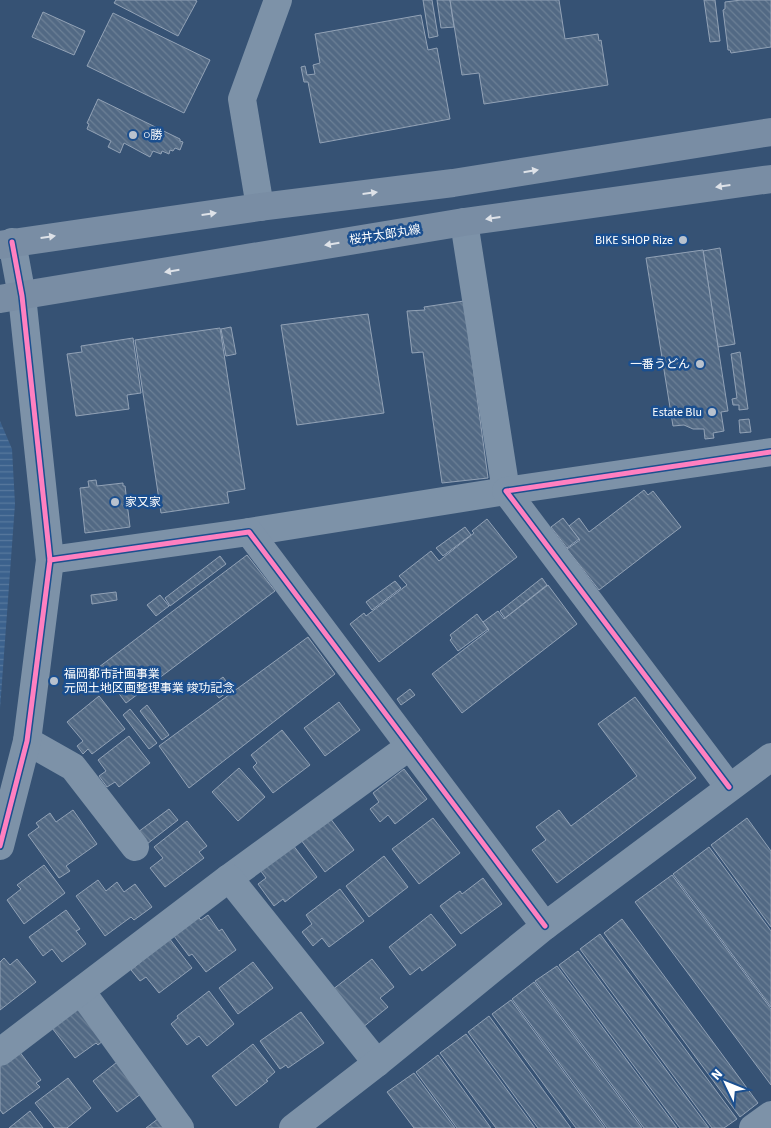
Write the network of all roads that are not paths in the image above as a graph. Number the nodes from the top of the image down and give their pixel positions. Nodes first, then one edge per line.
1 (278, 0) edge
2 (771, 132) edge
3 (771, 179) edge
4 (260, 207) junction
5 (464, 222) junction
6 (6, 244) edge
7 (11, 297) edge
8 (771, 452) edge
9 (506, 491) junction
10 (249, 532) junction
11 (50, 560) junction
12 (27, 741) junction
13 (410, 746) junction
14 (771, 757) edge
15 (729, 787) junction
16 (0, 846) edge
17 (135, 847) dead end
18 (229, 878) junction
19 (545, 926) junction
20 (81, 990) junction
21 (0, 1052) edge
22 (377, 1063) junction
23 (771, 1115) edge
24 (180, 1128) edge
25 (293, 1128) edge
26 (753, 1128) edge

1 - 4 street
4 -> 2 main road
3 -> 5 main road, 桜井太郎丸線
6 -> 4 main road
5 -> 7 main road, 桜井太郎丸線
5 - 9 street
6 - 7 street
7 - 11 street
8 - 9 street
9 - 10 street
9 - 15 street
10 - 11 street
10 - 13 street
11 - 12 street
12 - 16 street
12 - 17 street
13 - 18 street
13 - 19 street
14 - 15 street
15 - 19 street
18 - 20 street
18 - 22 street
19 - 22 street
20 - 21 street
20 - 24 street
22 - 25 street
23 - 26 street

